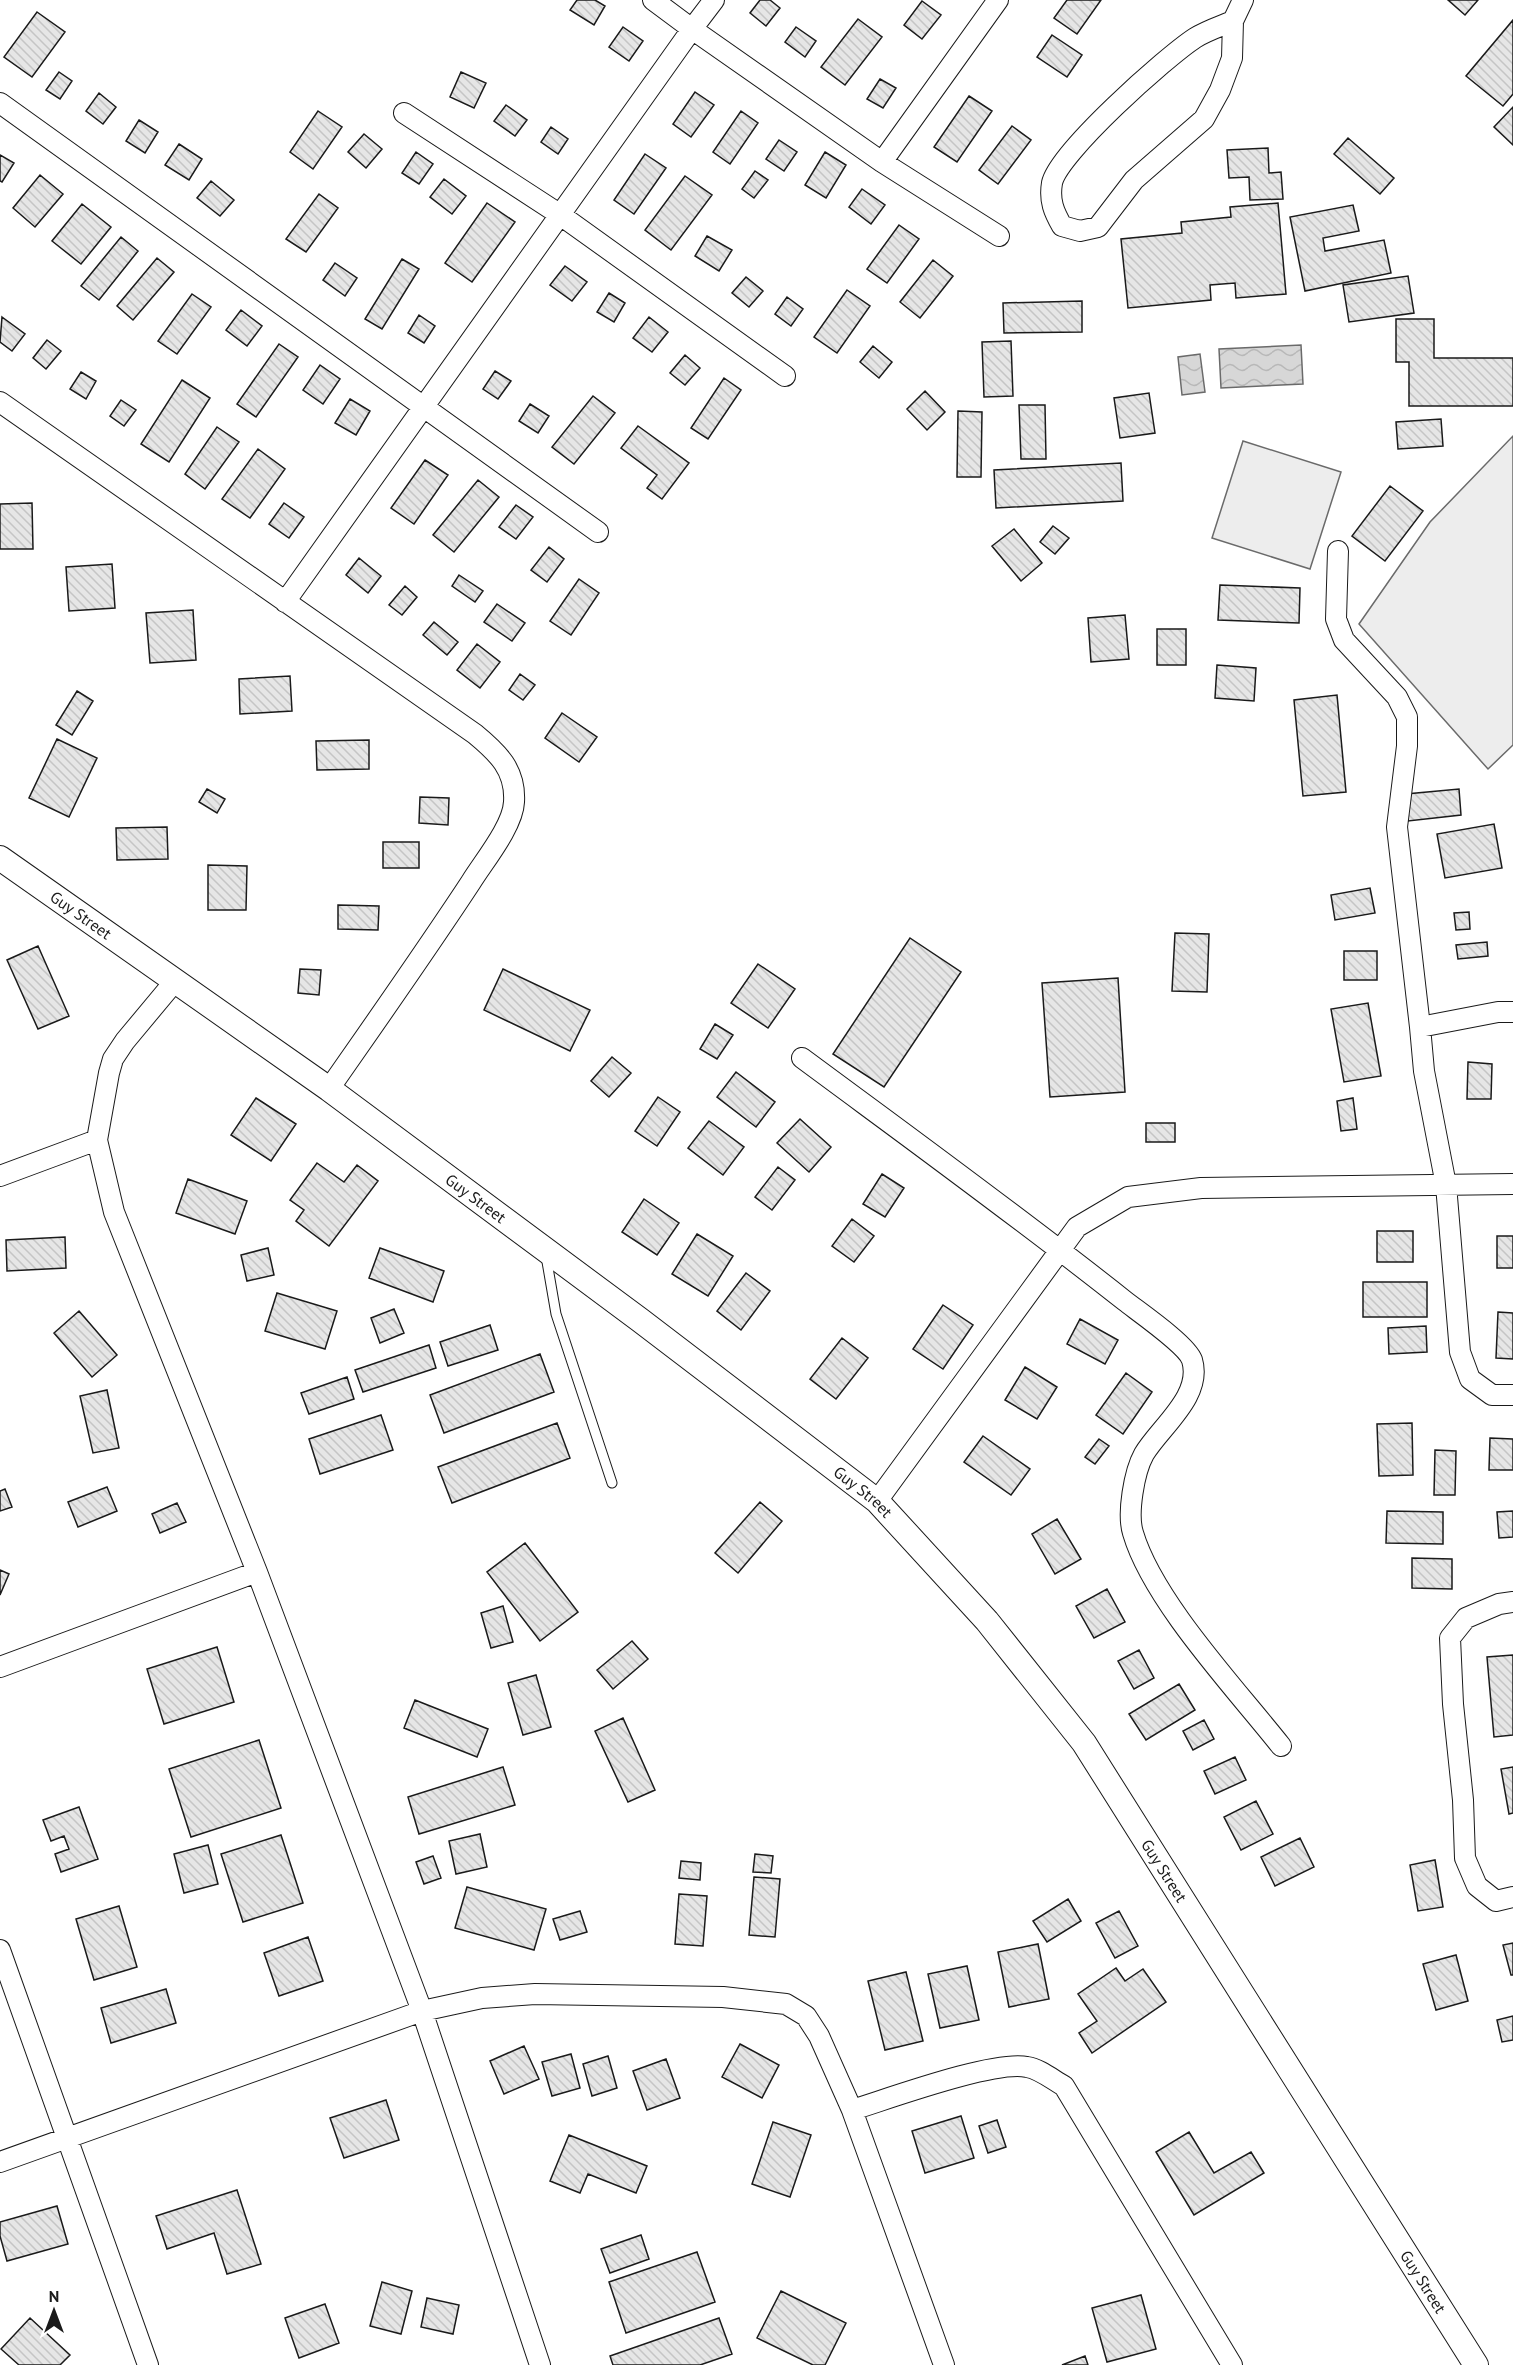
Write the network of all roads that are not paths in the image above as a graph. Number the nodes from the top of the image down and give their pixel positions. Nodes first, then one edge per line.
1 (653, 0) edge
2 (714, 0) edge
3 (998, 0) edge
4 (1243, 0) edge
5 (1233, 21) junction
6 (692, 29) junction
7 (0, 104) edge
8 (404, 113) dead end
9 (882, 162) junction
10 (559, 214) junction
11 (999, 236) dead end
12 (785, 376) dead end
13 (0, 402) edge
14 (424, 409) junction
15 (598, 532) dead end
16 (1338, 551) dead end
17 (285, 602) junction
18 (0, 858) edge
19 (175, 981) junction
20 (1513, 1012) edge
21 (1420, 1027) junction
22 (801, 1058) dead end
23 (329, 1089) junction
24 (97, 1140) junction
25 (0, 1176) edge
26 (1513, 1184) edge
27 (1446, 1185) junction
28 (1060, 1250) junction
29 (546, 1251) junction
30 (1513, 1395) edge
31 (612, 1483) dead end
32 (877, 1501) junction
33 (257, 1572) junction
34 (1513, 1602) edge
35 (0, 1667) edge
36 (1281, 1746) dead end
37 (1513, 1897) edge
38 (0, 1950) edge
39 (422, 2011) junction
40 (852, 2110) junction
41 (68, 2138) junction
42 (0, 2162) edge
43 (148, 2365) edge
44 (540, 2365) edge
45 (944, 2365) edge
46 (1232, 2365) edge
47 (1476, 2365) edge

1 - 6 street
2 - 6 street
3 - 9 street
4 - 5 street
5 - 5 street
6 - 9 street
6 - 10 street
7 - 14 street
8 - 10 street
9 - 11 street
10 - 12 street
10 - 14 street
13 - 17 street
14 - 15 street
14 - 17 street
16 - 21 street
17 - 23 street
18 - 19 street, Guy Street
19 - 23 street, Guy Street
19 - 24 street
20 - 21 street
21 - 27 street
22 - 28 street
23 - 29 street, Guy Street
24 - 25 street
24 - 33 street
26 - 27 street
27 - 28 street
27 - 30 street
28 - 32 street
28 - 36 street
29 - 31 lane
29 - 32 street, Guy Street
32 - 47 street, Guy Street
33 - 35 street
33 - 39 street
34 - 37 street
38 - 41 street
39 - 40 street
39 - 41 street
39 - 44 street
40 - 45 street
40 - 46 street
41 - 42 street
41 - 43 street

